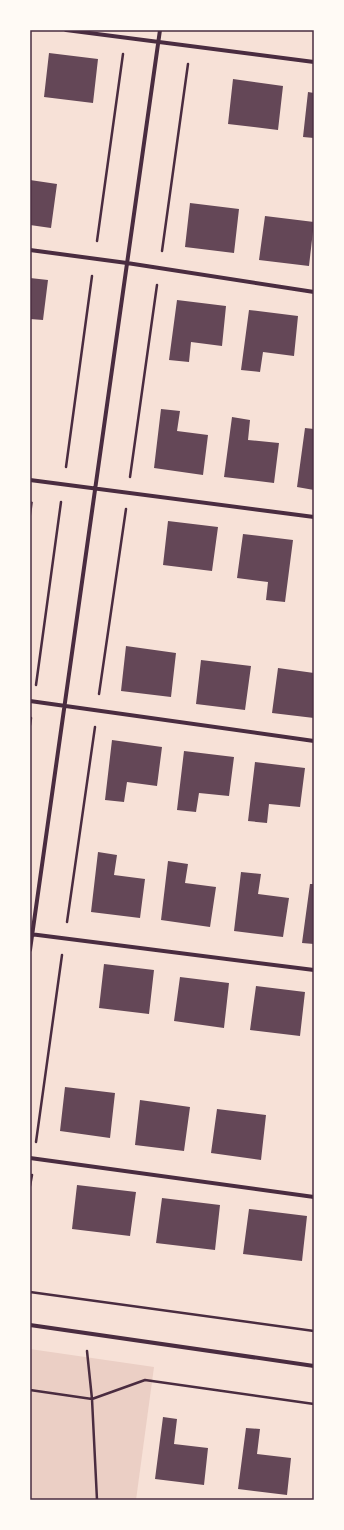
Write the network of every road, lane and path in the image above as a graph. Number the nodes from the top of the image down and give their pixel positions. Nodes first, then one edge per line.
1 (66, 30) edge
2 (160, 30) edge
3 (125, 37) junction
4 (159, 41) junction
5 (191, 46) junction
6 (314, 62) edge
7 (30, 250) edge
8 (95, 259) junction
9 (127, 263) junction
10 (159, 268) junction
11 (314, 292) edge
12 (30, 480) edge
13 (63, 484) junction
14 (95, 488) junction
15 (128, 492) junction
16 (314, 517) edge
17 (32, 701) edge
18 (64, 706) junction
19 (97, 710) junction
20 (30, 725) edge
21 (314, 740) edge
22 (31, 934) edge
23 (65, 939) junction
24 (30, 950) edge
25 (314, 970) edge
26 (32, 1158) edge
27 (30, 1186) edge
28 (314, 1197) edge
29 (30, 1292) edge
30 (30, 1325) edge
31 (314, 1331) edge
32 (86, 1333) junction
33 (314, 1366) edge
34 (30, 1390) edge
35 (92, 1399) junction
36 (314, 1404) edge
37 (98, 1500) edge

1 - 3 street
2 - 4 street
3 - 4 street
3 - 8 path
4 - 5 street
4 - 9 street
5 - 6 street
5 - 10 path
7 - 8 street
8 - 9 street
8 - 13 path
9 - 10 street
9 - 14 street
10 - 11 street
10 - 15 path
12 - 13 street
13 - 14 street
13 - 17 path
14 - 15 street
14 - 18 street
15 - 16 street
15 - 19 path
17 - 18 street
17 - 20 path
18 - 19 street
18 - 22 street
19 - 21 street
19 - 23 path
22 - 23 street
22 - 24 street
23 - 25 street
23 - 26 path
26 - 27 path
26 - 28 street
29 - 31 path
30 - 32 street
32 - 33 street
32 - 35 path
34 - 35 path
35 - 36 path
35 - 37 path

